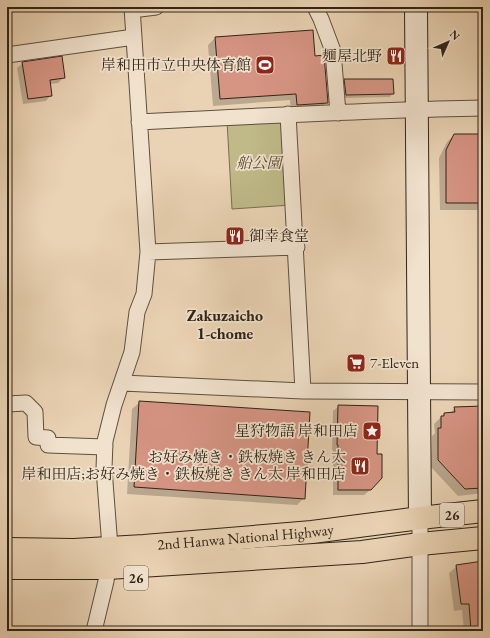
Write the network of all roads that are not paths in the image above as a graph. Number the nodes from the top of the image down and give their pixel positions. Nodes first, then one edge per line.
1 (156, 7) edge
2 (315, 7) edge
3 (416, 7) edge
4 (132, 9) edge
5 (134, 37) junction
6 (7, 55) edge
7 (483, 108) edge
8 (416, 109) junction
9 (338, 113) junction
10 (288, 114) junction
11 (140, 122) junction
12 (296, 247) junction
13 (148, 252) junction
14 (122, 383) junction
15 (303, 391) junction
16 (419, 391) junction
17 (483, 392) edge
18 (7, 404) edge
19 (105, 447) junction
20 (483, 512) edge
21 (420, 518) junction
22 (7, 536) edge
23 (483, 538) edge
24 (420, 544) junction
25 (7, 549) edge
26 (108, 558) junction
27 (74, 559) junction
28 (7, 568) edge
29 (7, 583) edge
30 (94, 631) edge
31 (420, 631) edge

1 - 4 street
2 - 9 street
3 - 8 street
4 - 5 street
5 - 6 street
5 - 11 street
7 - 8 street
8 - 9 street
8 - 16 street
9 - 10 street
10 - 11 street
10 - 12 street
11 - 13 street
12 - 13 street
12 - 15 street
13 - 14 street
14 - 15 street
14 - 19 street
15 - 16 street
16 - 17 street
16 - 21 street
18 - 19 street
19 - 26 street
20 - 21 highway, 2nd Hanwa National Highway / 26
21 - 24 street
21 - 26 highway, 2nd Hanwa National Highway / 26
22 - 26 highway, 26
23 - 24 highway, 2nd Hanwa National Highway / 26
24 - 26 highway, 2nd Hanwa National Highway / 26
24 - 31 street
25 - 27 highway, 26
26 - 27 highway, 26
26 - 29 highway, 26
26 - 30 street
27 - 28 highway, 26

